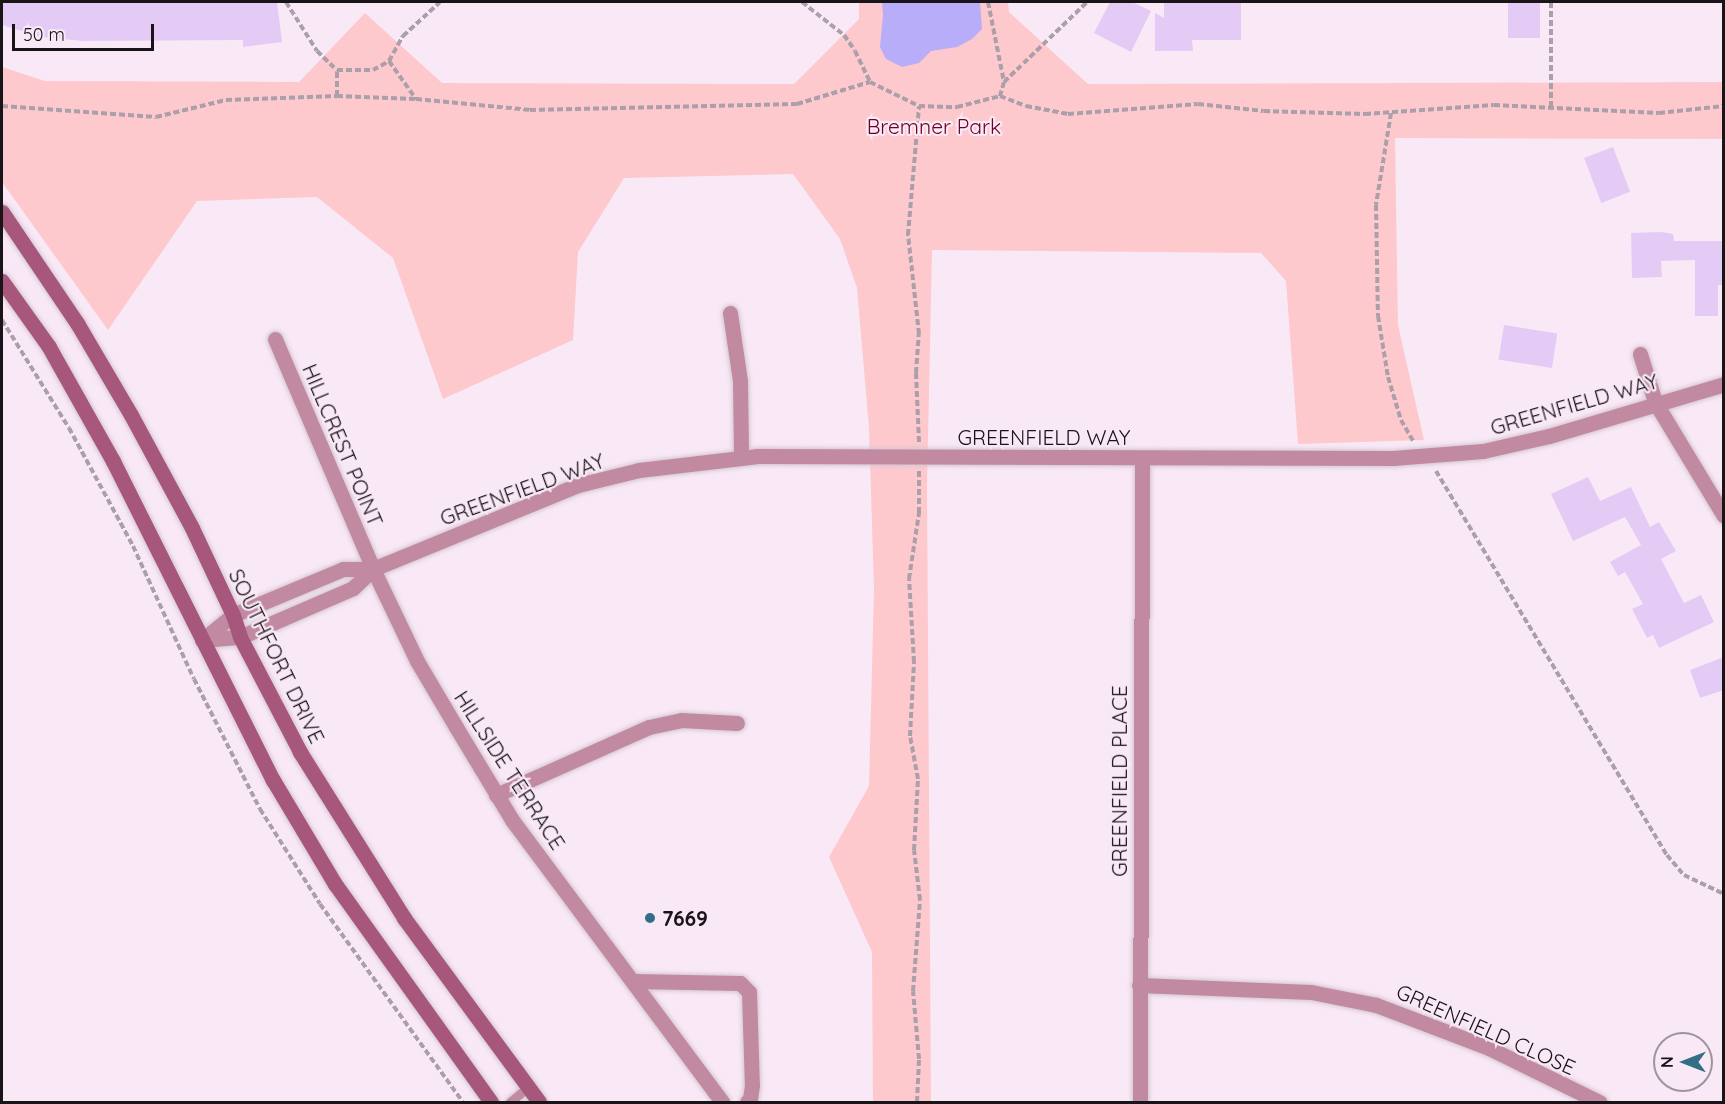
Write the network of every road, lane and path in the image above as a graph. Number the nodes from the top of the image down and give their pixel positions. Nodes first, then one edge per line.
1 (286, 2) edge
2 (440, 2) edge
3 (802, 2) edge
4 (988, 2) edge
5 (1088, 2) edge
6 (1551, 2) edge
7 (389, 61) junction
8 (337, 70) junction
9 (870, 82) junction
10 (1004, 82) junction
11 (337, 96) junction
12 (999, 96) junction
13 (416, 99) junction
14 (2, 106) edge
15 (919, 106) junction
16 (1724, 106) edge
17 (1551, 107) junction
18 (1391, 113) junction
19 (2, 212) edge
20 (2, 281) edge
21 (730, 313) dead end
22 (274, 339) dead end
23 (1640, 354) dead end
24 (1724, 384) edge
25 (1655, 402) junction
26 (1422, 455) junction
27 (741, 457) junction
28 (919, 457) junction
29 (1142, 459) junction
30 (1724, 516) edge
31 (373, 569) junction
32 (233, 615) junction
33 (240, 637) junction
34 (202, 640) junction
35 (737, 723) dead end
36 (496, 795) junction
37 (1724, 894) edge
38 (633, 981) junction
39 (1139, 985) junction
40 (528, 1087) junction
41 (491, 1102) edge
42 (510, 1102) edge
43 (538, 1102) edge
44 (722, 1102) edge
45 (747, 1102) edge
46 (917, 1102) edge
47 (1140, 1102) edge
48 (1599, 1102) edge

1 - 8 path
2 - 7 path
3 - 9 path
4 - 10 path
5 - 10 path
6 - 17 path
7 - 8 path
7 - 13 path
8 - 11 path
9 - 13 path
9 - 15 path
10 - 12 path
11 - 13 path
11 - 14 path
12 - 15 path
12 - 18 path
15 - 28 path
16 - 17 path
17 - 18 path
18 - 26 path
19 - 32 main road, SOUTHFORT DRIVE
20 - 34 main road
21 - 27 street
22 - 31 street, HILLCREST POINT
23 - 25 street
24 - 25 street, GREENFIELD WAY
25 - 26 street, GREENFIELD WAY
25 - 30 street
26 - 29 street, GREENFIELD WAY
26 - 37 path
27 - 28 street, GREENFIELD WAY
27 - 31 street, GREENFIELD WAY
28 - 29 street, GREENFIELD WAY
28 - 46 path
29 - 39 street, GREENFIELD PLACE
31 - 32 street, GREENFIELD WAY
31 - 33 street, GREENFIELD WAY
31 - 36 street, HILLSIDE TERRACE
32 - 33 main road, SOUTHFORT DRIVE
32 - 34 street, GREENFIELD WAY
33 - 34 street, GREENFIELD WAY
33 - 40 main road, SOUTHFORT DRIVE
34 - 41 main road
35 - 36 street
36 - 38 street, HILLSIDE TERRACE
38 - 44 street, HILLSIDE TERRACE
38 - 45 street
39 - 47 street, GREENFIELD PLACE
39 - 48 street, GREENFIELD CLOSE
40 - 42 lane
40 - 43 main road, SOUTHFORT DRIVE

